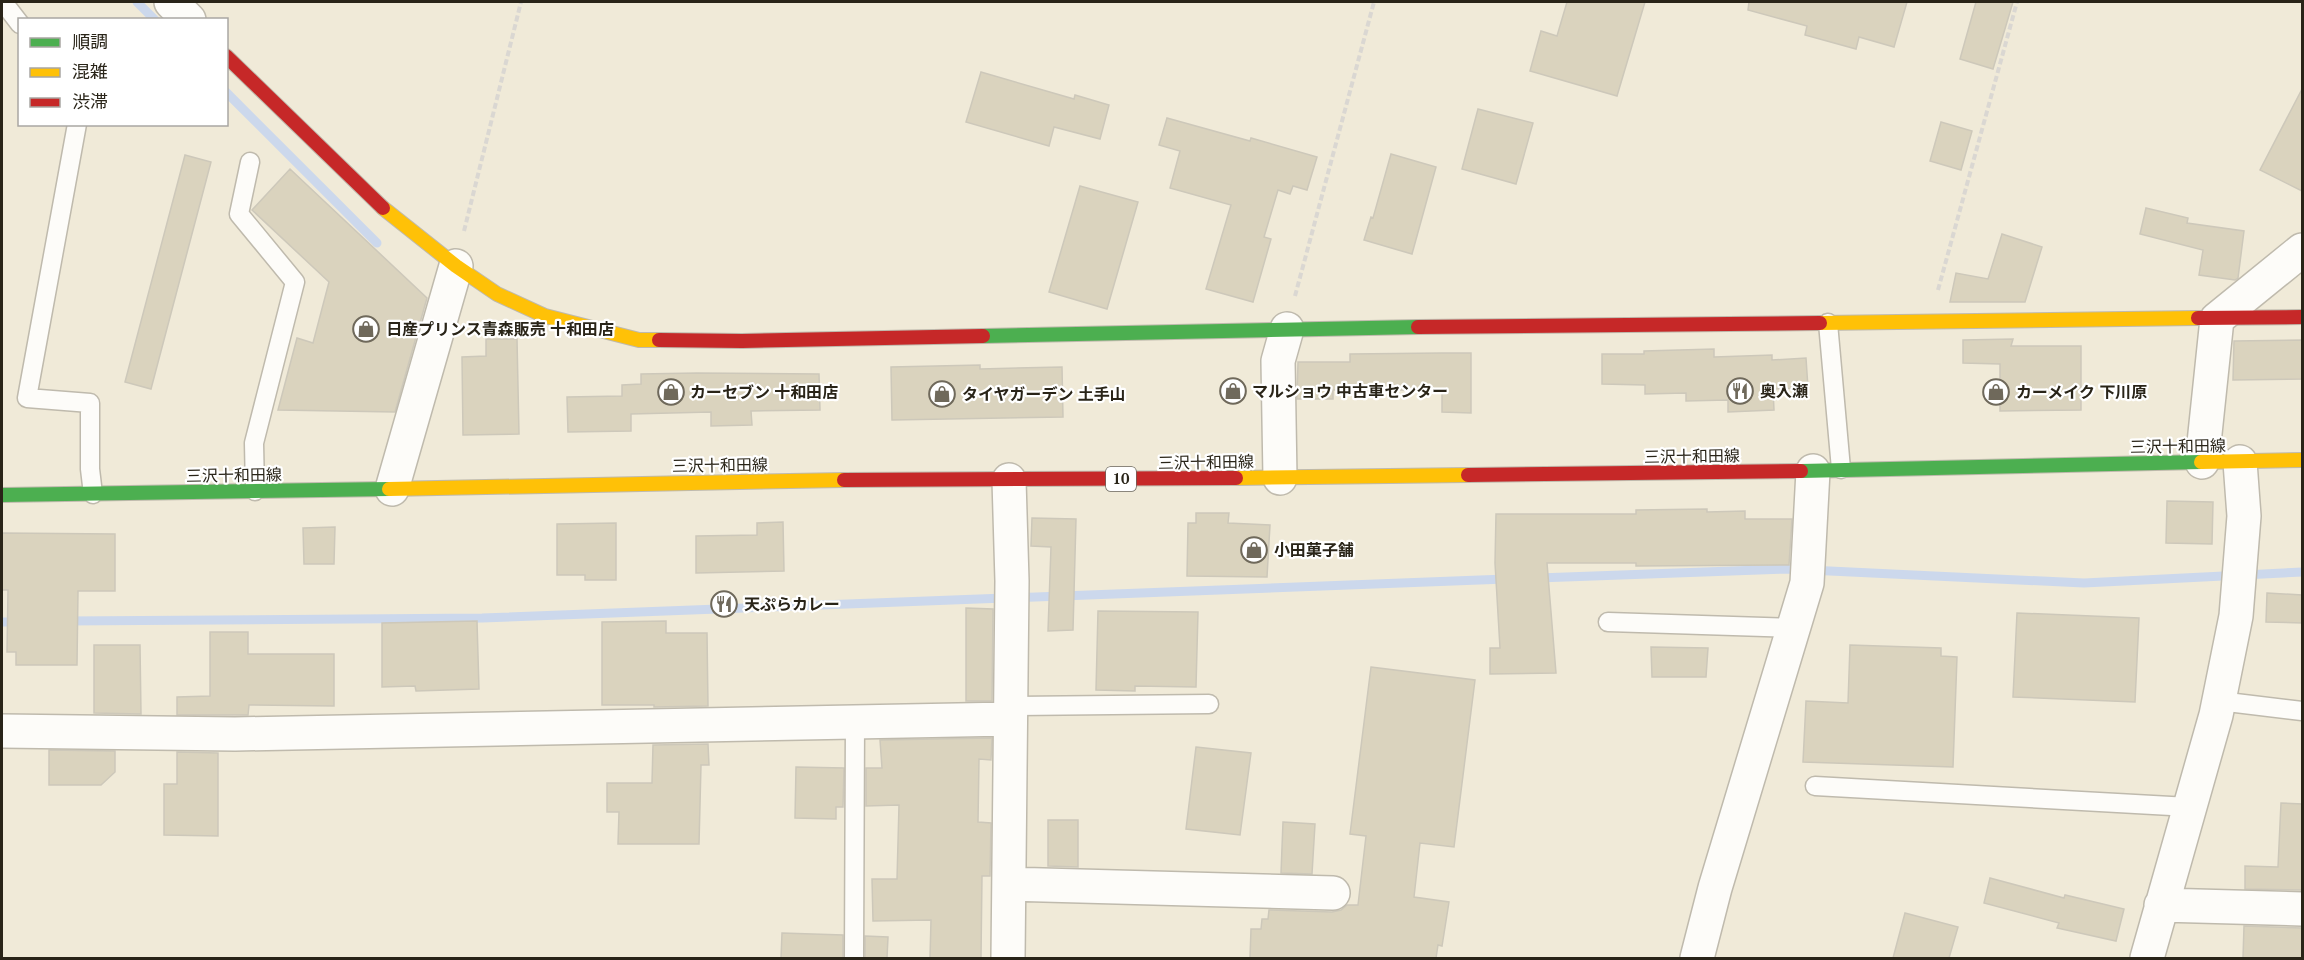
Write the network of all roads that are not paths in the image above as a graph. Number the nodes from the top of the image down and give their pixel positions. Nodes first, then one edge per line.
1 (3, 2) edge
2 (171, 2) edge
3 (187, 18) edge
4 (18, 21) edge
5 (228, 58) edge
6 (77, 126) edge
7 (250, 162) dead end
8 (2302, 249) edge
9 (456, 266) junction
10 (2302, 317) edge
11 (2217, 319) junction
12 (1828, 323) junction
13 (1287, 329) junction
14 (2302, 460) edge
15 (2202, 462) junction
16 (2240, 462) junction
17 (1827, 470) junction
18 (1280, 478) junction
19 (1009, 480) junction
20 (392, 489) junction
21 (255, 491) junction
22 (93, 494) junction
23 (2, 495) edge
24 (1608, 622) dead end
25 (1793, 628) junction
26 (2219, 701) junction
27 (1209, 704) dead end
28 (2302, 711) edge
29 (1010, 713) junction
30 (855, 722) junction
31 (2, 731) edge
32 (1815, 786) dead end
33 (2189, 807) junction
34 (1010, 884) junction
35 (1333, 892) dead end
36 (2162, 905) junction
37 (2302, 909) edge
38 (854, 958) edge
39 (1008, 958) edge
40 (1697, 958) edge
41 (2147, 958) edge

1 - 4 lane
2 - 3 street
5 - 9 main road
6 - 22 lane
7 - 21 lane
8 - 11 street
9 - 13 main road
9 - 20 street
10 - 11 main road
11 - 12 main road
11 - 15 street
12 - 13 main road
12 - 17 lane
13 - 18 street
14 - 16 main road, 三沢十和田線 / 10
15 - 16 main road, 三沢十和田線 / 10
15 - 17 main road, 三沢十和田線 / 10
16 - 26 street
17 - 18 main road, 三沢十和田線 / 10
17 - 25 street
18 - 19 main road, 三沢十和田線 / 10
19 - 20 main road, 三沢十和田線 / 10
19 - 29 street
20 - 21 main road, 三沢十和田線 / 10
21 - 22 main road, 三沢十和田線 / 10
22 - 23 main road, 三沢十和田線 / 10
24 - 25 lane
25 - 40 street
26 - 28 lane
26 - 33 street
27 - 29 lane
29 - 30 street
29 - 34 street
30 - 31 street
30 - 38 lane
32 - 33 lane
33 - 36 street
34 - 35 street
34 - 39 street
36 - 37 street
36 - 41 street

